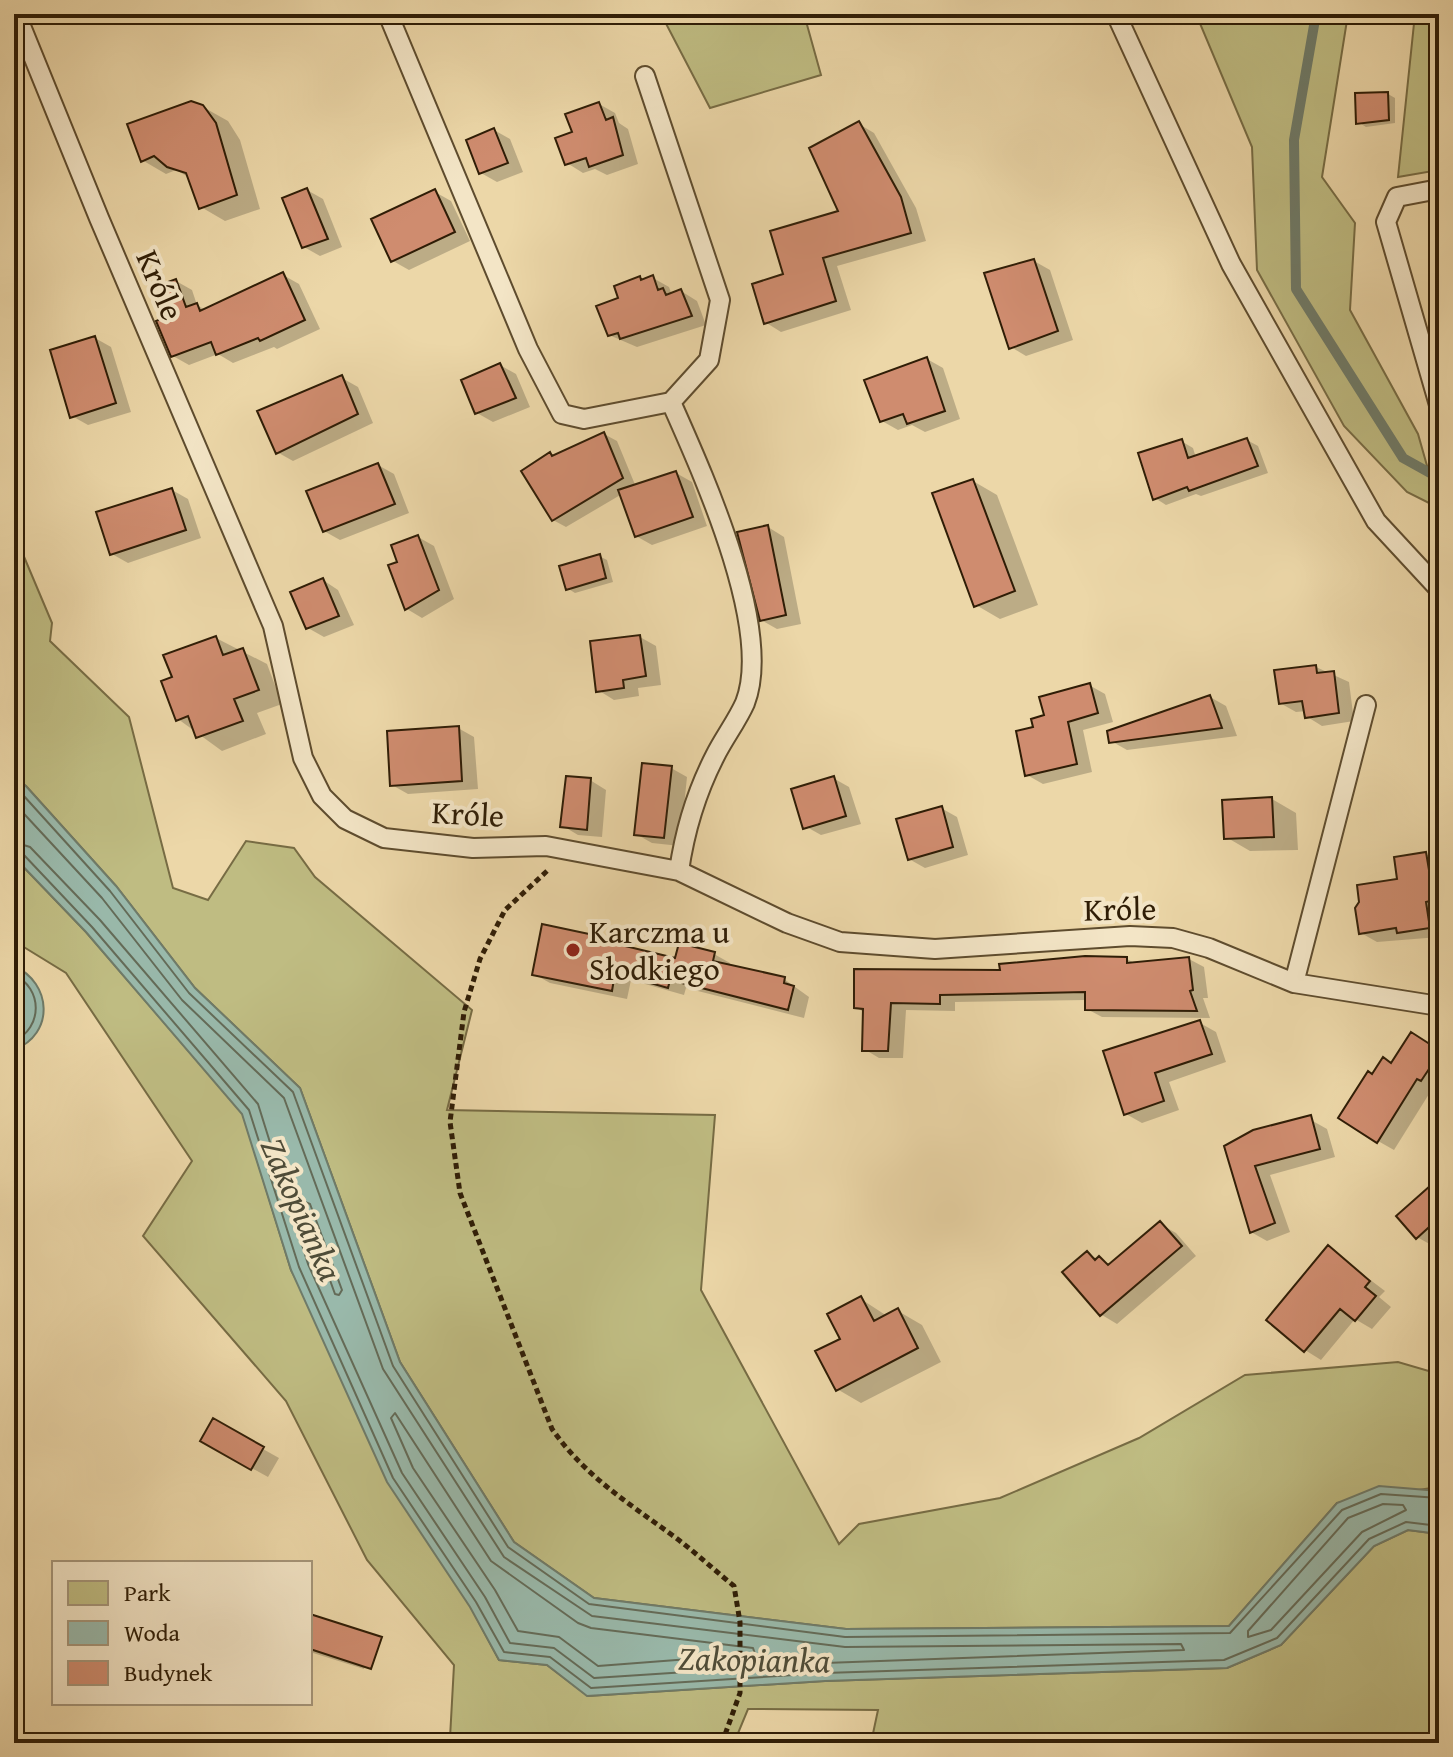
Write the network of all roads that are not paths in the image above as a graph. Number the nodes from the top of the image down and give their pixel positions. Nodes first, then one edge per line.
1 (16, 14) edge
2 (388, 14) edge
3 (1116, 14) edge
4 (645, 76) dead end
5 (1439, 189) edge
6 (671, 402) junction
7 (1439, 405) edge
8 (1439, 589) edge
9 (1366, 705) dead end
10 (679, 871) junction
11 (1294, 983) junction
12 (1439, 1006) edge

1 - 10 lane, Króle
2 - 6 lane
3 - 8 lane
4 - 6 lane
5 - 7 lane
6 - 10 lane
9 - 11 lane
10 - 11 lane, Króle
11 - 12 lane, Króle

